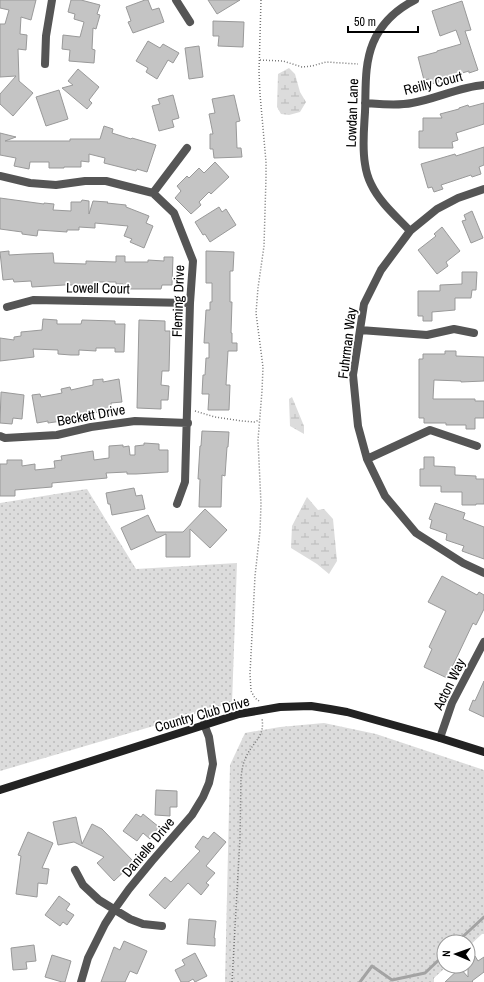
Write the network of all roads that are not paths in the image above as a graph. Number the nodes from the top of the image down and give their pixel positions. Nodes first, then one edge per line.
1 (52, 0) edge
2 (176, 0) edge
3 (415, 0) edge
4 (190, 22) dead end
5 (45, 64) dead end
6 (484, 85) edge
7 (365, 103) junction
8 (187, 148) dead end
9 (0, 176) edge
10 (484, 189) edge
11 (153, 193) junction
12 (410, 231) junction
13 (190, 304) junction
14 (7, 307) dead end
15 (360, 330) junction
16 (474, 333) dead end
17 (188, 423) junction
18 (0, 436) edge
19 (476, 446) dead end
20 (367, 459) junction
21 (177, 504) dead end
22 (484, 573) edge
23 (484, 642) edge
24 (204, 724) junction
25 (440, 738) junction
26 (484, 752) edge
27 (0, 790) edge
28 (75, 870) dead end
29 (114, 910) junction
30 (162, 926) dead end
31 (81, 982) edge

1 - 5 street
2 - 4 street
3 - 7 street, Lowdan Lane
6 - 7 street, Reilly Court
7 - 12 street, Lowdan Lane
8 - 11 street
9 - 11 street, Fleming Drive
10 - 12 street, Fuhrman Way
11 - 13 street, Fleming Drive
12 - 15 street, Fuhrman Way
13 - 14 street, Lowell Court
13 - 17 street, Fleming Drive
15 - 16 street
15 - 20 street, Fuhrman Way
17 - 18 street, Beckett Drive
17 - 21 street, Fleming Drive
19 - 20 street
20 - 22 street, Fuhrman Way
23 - 25 street, Acton Way
24 - 25 street, Country Club Drive
24 - 27 street, Country Club Drive
24 - 29 street, Danielle Drive
25 - 26 street, Country Club Drive
28 - 29 street
29 - 30 street
29 - 31 street, Danielle Drive

